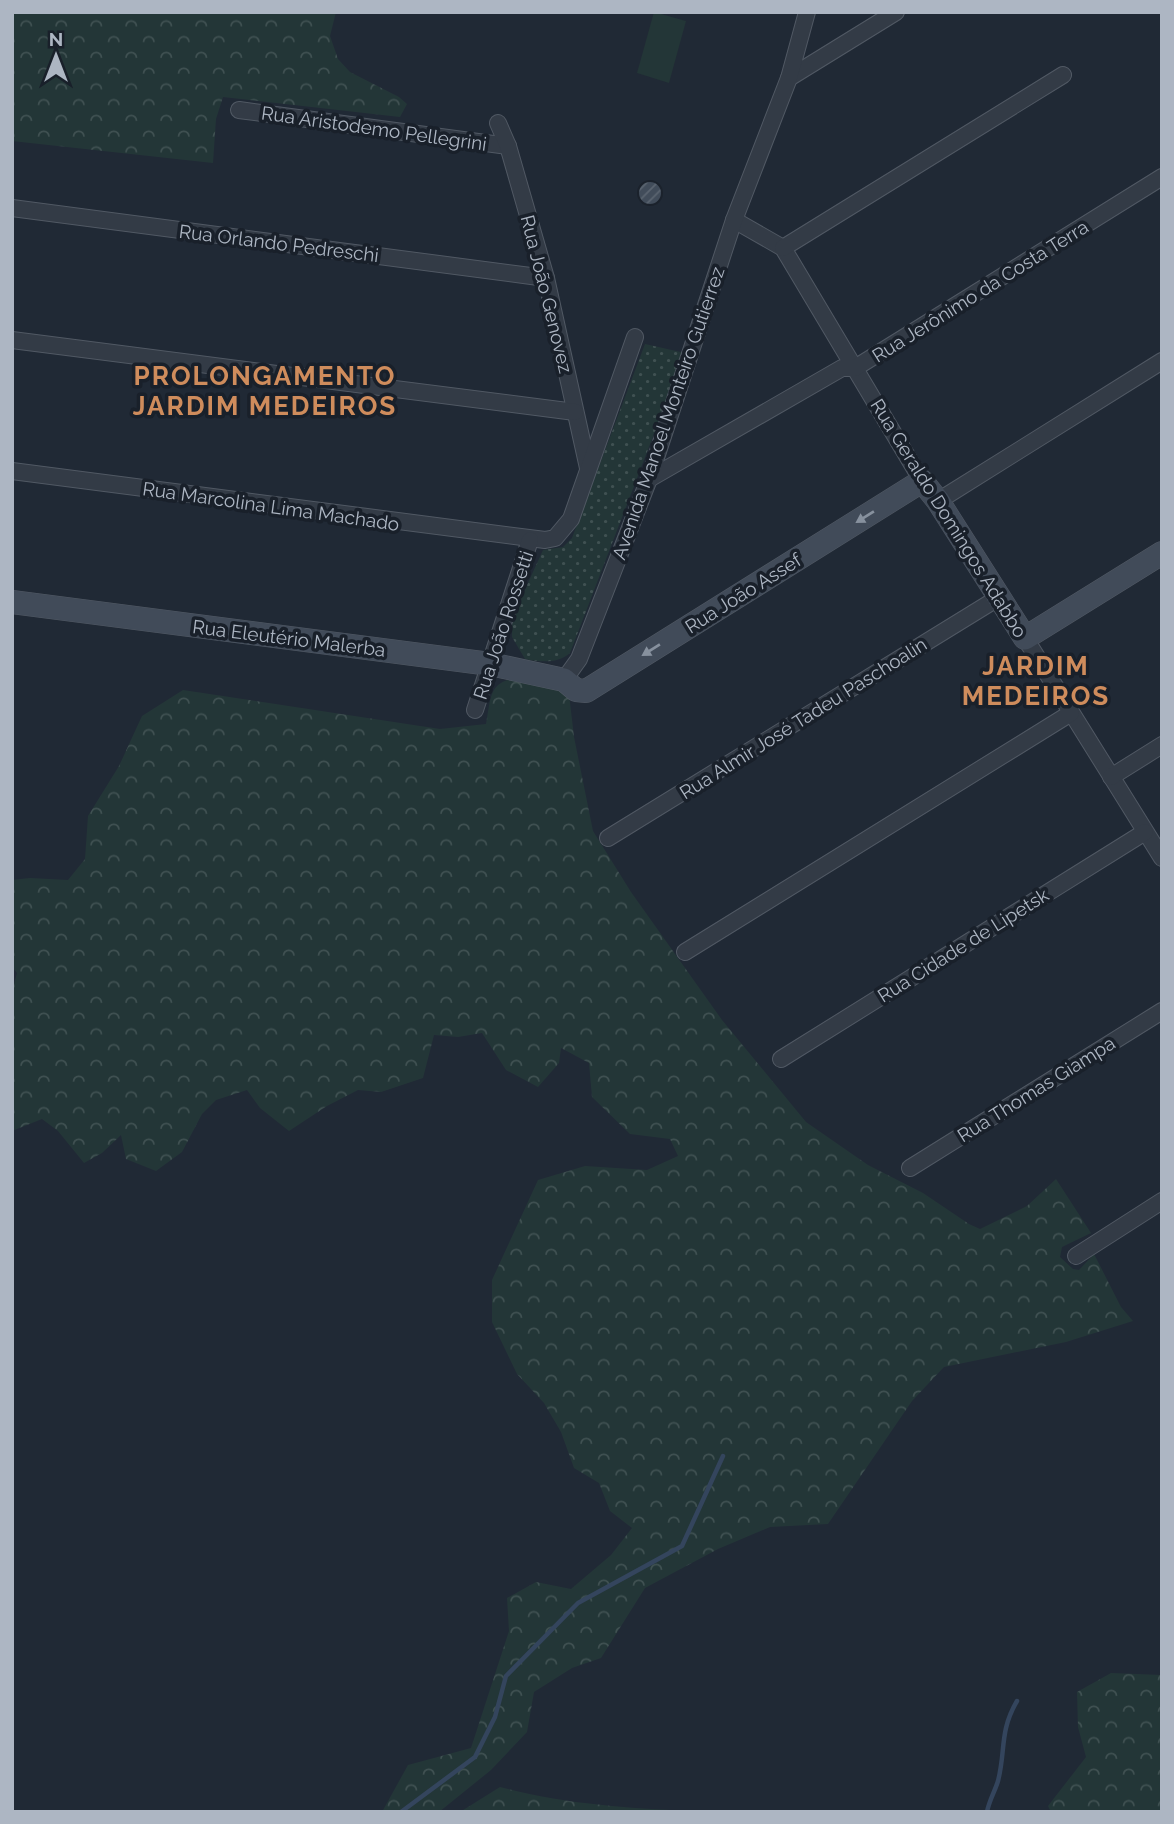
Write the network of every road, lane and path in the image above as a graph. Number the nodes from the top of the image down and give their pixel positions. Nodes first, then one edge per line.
1 (807, 12) edge
2 (896, 12) edge
3 (1063, 75) dead end
4 (789, 78) junction
5 (240, 110) dead end
6 (498, 123) dead end
7 (508, 146) junction
8 (1162, 177) edge
9 (12, 208) edge
10 (734, 220) junction
11 (783, 248) junction
12 (546, 278) junction
13 (635, 337) dead end
14 (12, 340) edge
15 (1162, 361) edge
16 (855, 369) junction
17 (575, 412) junction
18 (588, 468) junction
19 (12, 471) edge
20 (649, 479) junction
21 (922, 481) junction
22 (939, 501) junction
23 (530, 540) junction
24 (1162, 553) edge
25 (998, 598) junction
26 (12, 602) edge
27 (1025, 638) junction
28 (491, 664) junction
29 (564, 680) junction
30 (475, 710) dead end
31 (1071, 713) junction
32 (1162, 745) edge
33 (1111, 777) junction
34 (1145, 832) junction
35 (608, 838) dead end
36 (1162, 858) edge
37 (685, 952) dead end
38 (1162, 1010) edge
39 (781, 1059) dead end
40 (910, 1168) dead end
41 (1162, 1201) edge
42 (1076, 1256) dead end

1 - 4 street, Avenida Manoel Monteiro Gutierrez
2 - 4 street
3 - 11 street
4 - 10 street, Avenida Manoel Monteiro Gutierrez
5 - 7 street, Rua Aristodemo Pellegrini
6 - 7 street, Rua João Genovez
7 - 12 street, Rua João Genovez
8 - 16 street, Rua Jerônimo da Costa Terra
9 - 12 street, Rua Orlando Pedreschi
10 - 11 street
10 - 20 street, Avenida Manoel Monteiro Gutierrez
11 - 16 street, Rua Geraldo Domingos Adabbo
12 - 17 street, Rua João Genovez
13 - 18 street
14 - 17 street
15 - 22 street
16 - 20 street, Rua Jerônimo da Costa Terra
16 - 21 street, Rua Geraldo Domingos Adabbo
17 - 18 street, Rua João Genovez
18 - 23 street
19 - 23 street, Rua Marcolina Lima Machado
20 - 29 street, Avenida Manoel Monteiro Gutierrez
21 - 22 street, Rua Geraldo Domingos Adabbo
21 -> 29 street, Rua João Assef
22 - 25 street, Rua Geraldo Domingos Adabbo
23 - 28 street, Rua João Rossetti
24 - 27 street
25 - 27 street, Rua Geraldo Domingos Adabbo
25 - 35 street, Rua Almir José Tadeu Paschoalin
26 - 28 street, Rua Eleutério Malerba
27 - 31 street, Rua Geraldo Domingos Adabbo
28 - 29 street, Rua Eleutério Malerba
28 - 30 street, Rua João Rossetti
31 - 33 street, Rua Geraldo Domingos Adabbo
31 - 37 street
32 - 33 street
33 - 34 street, Rua Geraldo Domingos Adabbo
34 - 36 street, Rua Geraldo Domingos Adabbo
34 - 39 street, Rua Cidade de Lipetsk
38 - 40 street, Rua Thomas Giampa
41 - 42 street

